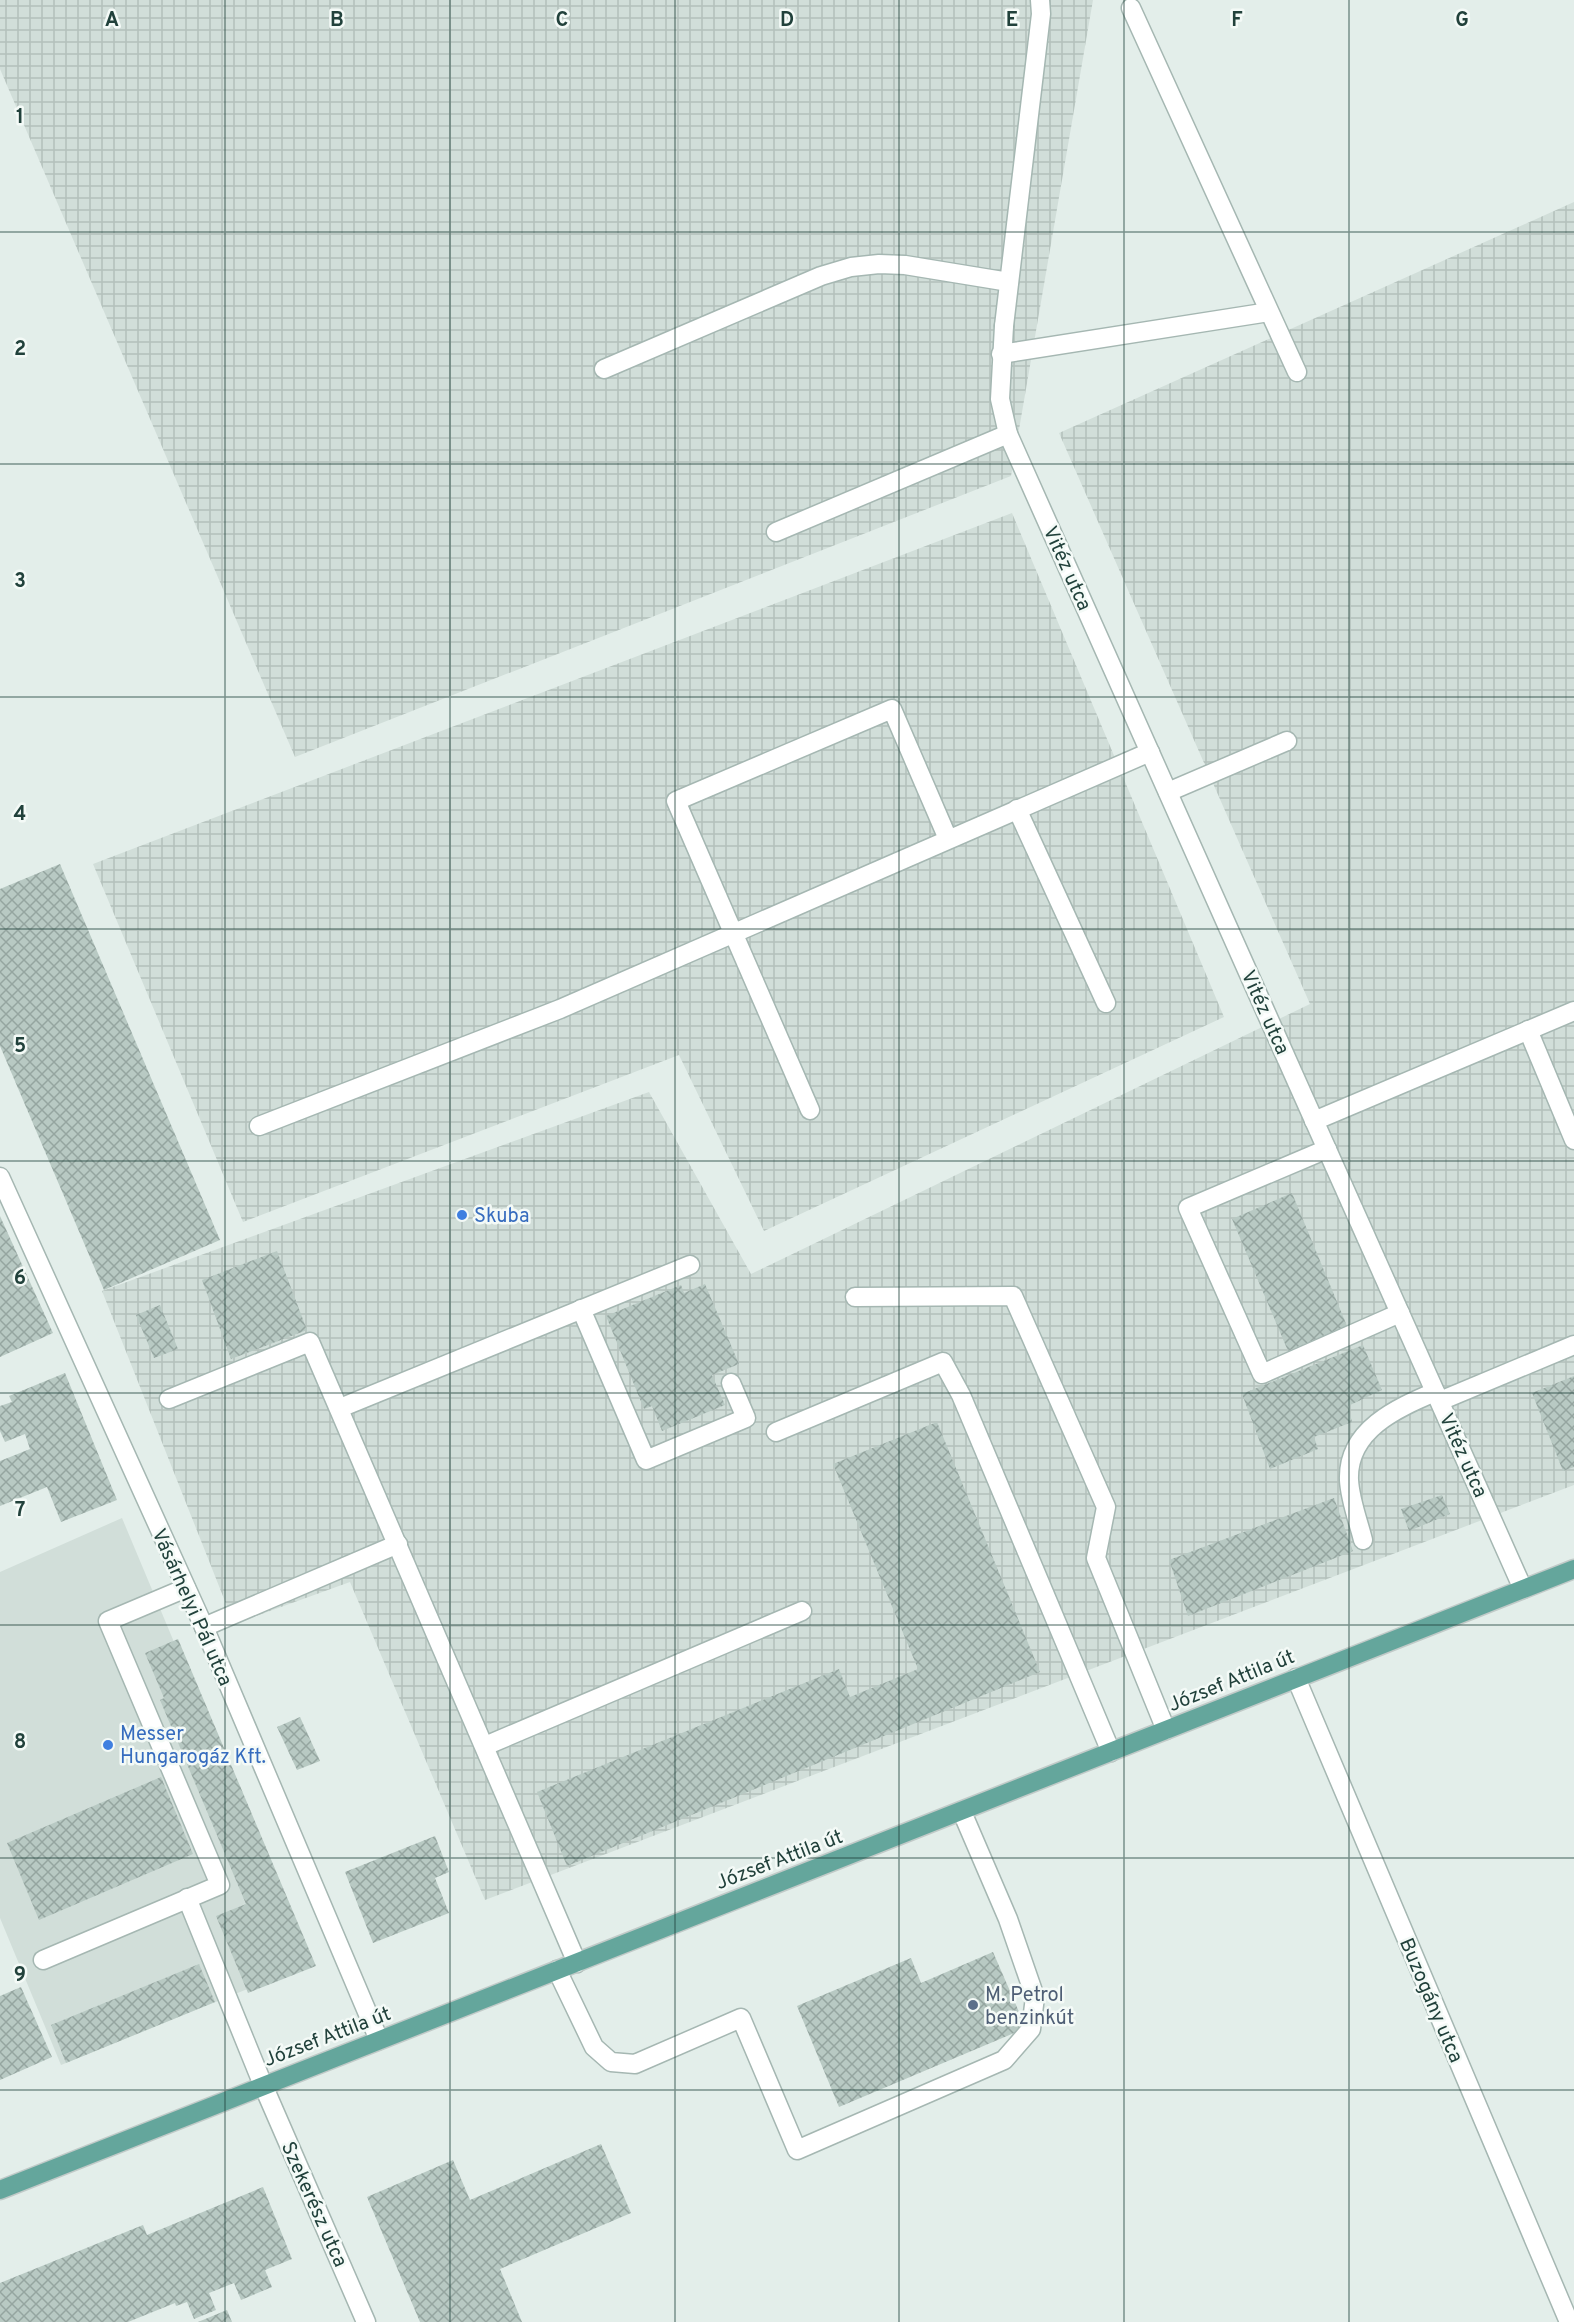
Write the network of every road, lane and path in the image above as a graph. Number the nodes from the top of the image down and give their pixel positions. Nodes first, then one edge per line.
1 (1040, 0) edge
2 (1131, 8) dead end
3 (1009, 282) junction
4 (1269, 312) junction
5 (1000, 354) junction
6 (604, 369) dead end
7 (1297, 372) dead end
8 (1008, 434) junction
9 (776, 532) dead end
10 (1287, 741) dead end
11 (1150, 752) junction
12 (1168, 792) junction
13 (1017, 809) junction
14 (948, 839) junction
15 (733, 934) junction
16 (1106, 1003) dead end
17 (1574, 1011) edge
18 (1528, 1030) junction
19 (810, 1110) dead end
20 (1314, 1121) junction
21 (260, 1126) dead end
22 (1574, 1140) edge
23 (1327, 1149) junction
24 (0, 1177) edge
25 (690, 1265) dead end
26 (855, 1298) dead end
27 (581, 1309) junction
28 (1400, 1313) junction
29 (1574, 1345) edge
30 (731, 1383) dead end
31 (1437, 1397) junction
32 (169, 1399) dead end
33 (340, 1408) junction
34 (776, 1432) dead end
35 (1363, 1540) dead end
36 (398, 1545) junction
37 (1574, 1569) edge
38 (186, 1588) junction
39 (1523, 1589) junction
40 (802, 1611) dead end
41 (204, 1627) junction
42 (1296, 1678) junction
43 (1166, 1730) junction
44 (485, 1746) junction
45 (1111, 1752) junction
46 (962, 1812) junction
47 (187, 1898) junction
48 (43, 1960) dead end
49 (577, 1963) junction
50 (557, 1970) junction
51 (379, 2040) junction
52 (263, 2085) junction
53 (0, 2190) edge
54 (366, 2322) edge
55 (1569, 2322) edge

1 - 3 street, Vitéz utca
2 - 4 street
3 - 5 street, Vitéz utca
3 - 6 street
4 - 5 street
4 - 7 street
5 - 8 street, Vitéz utca
8 - 9 street
8 - 11 street, Vitéz utca
10 - 12 street
11 - 12 street, Vitéz utca
11 - 13 street
12 - 20 street, Vitéz utca
13 - 14 street
13 - 16 street
14 - 15 street
14 - 15 street
15 - 19 street
15 - 21 street
17 - 18 street
18 - 20 street
18 - 22 street
20 - 23 street, Vitéz utca
23 - 28 street, Vitéz utca
23 - 28 street
24 - 38 street, Vásárhelyi Pál utca
25 - 27 street
26 - 43 street
27 - 30 street
27 - 33 street
28 - 31 street, Vitéz utca
29 - 31 street
31 - 35 street
31 - 39 street, Vitéz utca
32 - 33 street
33 - 36 street
34 - 45 street
36 - 41 street
36 - 44 street
37 - 39 main road, József Attila út
38 - 41 street, Vásárhelyi Pál utca
38 - 47 street
39 - 42 main road, József Attila út
40 - 44 street
41 - 51 street, Vásárhelyi Pál utca
42 - 43 main road, József Attila út
42 - 55 street, Buzogány utca
43 - 45 main road, József Attila út
44 - 49 street
45 - 46 main road, József Attila út
46 - 49 main road, József Attila út
46 - 50 street
47 - 48 street
47 - 52 street, Szekerész utca
49 - 50 main road, József Attila út
50 - 51 main road, József Attila út
51 - 52 main road, József Attila út
52 - 53 main road, József Attila út
52 - 54 street, Szekerész utca

